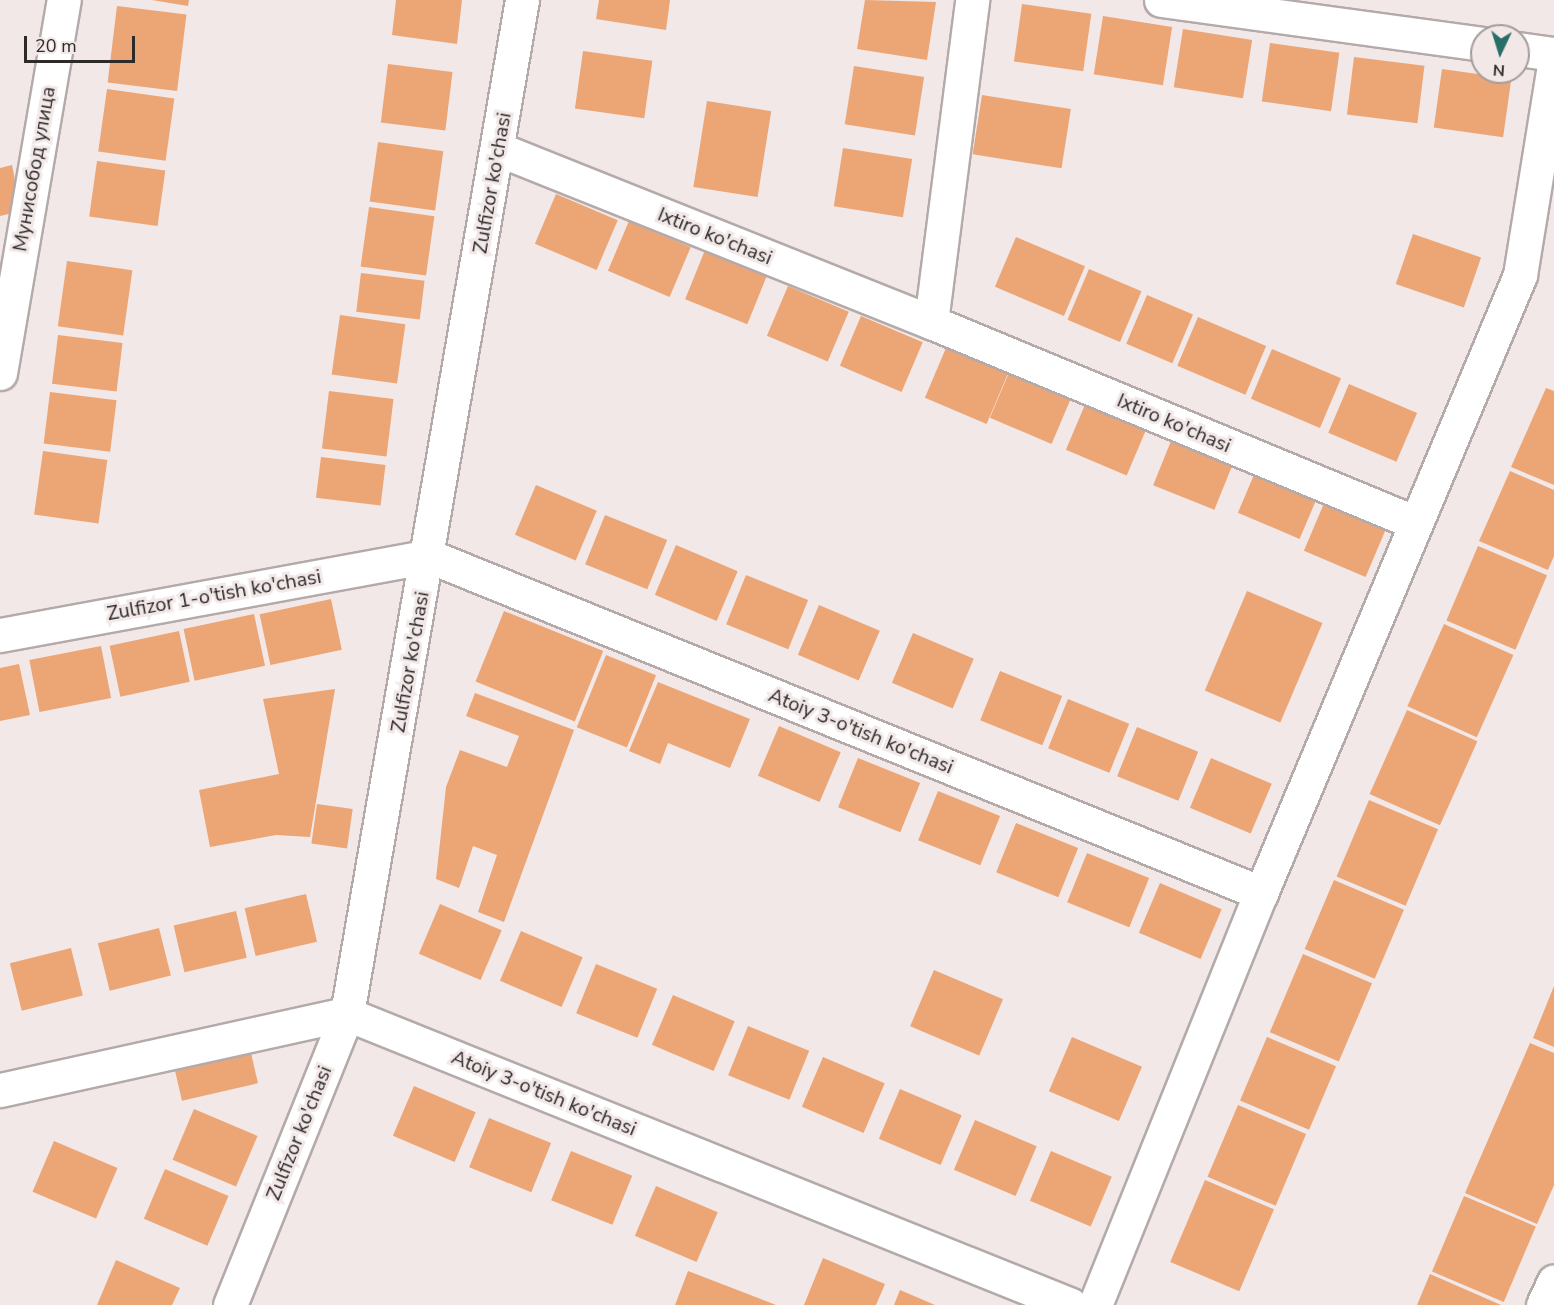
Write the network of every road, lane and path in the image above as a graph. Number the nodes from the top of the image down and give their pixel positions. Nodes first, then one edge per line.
1 (64, 0) edge
2 (522, 0) edge
3 (972, 0) edge
4 (1161, 0) edge
5 (1470, 42) edge
6 (1530, 51) edge
7 (1554, 54) edge
8 (1554, 66) edge
9 (498, 149) junction
10 (10, 253) edge
11 (932, 322) junction
12 (0, 373) edge
13 (1416, 523) junction
14 (429, 556) junction
15 (0, 635) edge
16 (1261, 893) junction
17 (347, 1014) junction
18 (0, 1090) edge
19 (1554, 1281) edge
20 (230, 1305) edge
21 (1071, 1305) edge
22 (1095, 1305) edge
23 (1543, 1305) edge

1 - 10 street, Мунисобод улица
2 - 9 street, Zulfizor ko'chasi
3 - 11 street
4 - 5 street
6 - 7 street
8 - 13 street
9 - 11 street, Ixtiro ko'chasi
9 - 14 street, Zulfizor ko'chasi
10 - 12 street, Мунисобод улица
11 - 13 street, Ixtiro ko'chasi
13 - 16 street
14 - 15 street, Zulfizor 1-o'tish ko'chasi
14 - 16 street, Atoiy 3-o'tish ko'chasi
14 - 17 street, Zulfizor ko'chasi
16 - 22 street
17 - 18 street
17 - 20 street, Zulfizor ko'chasi
17 - 21 street, Atoiy 3-o'tish ko'chasi
19 - 23 street

